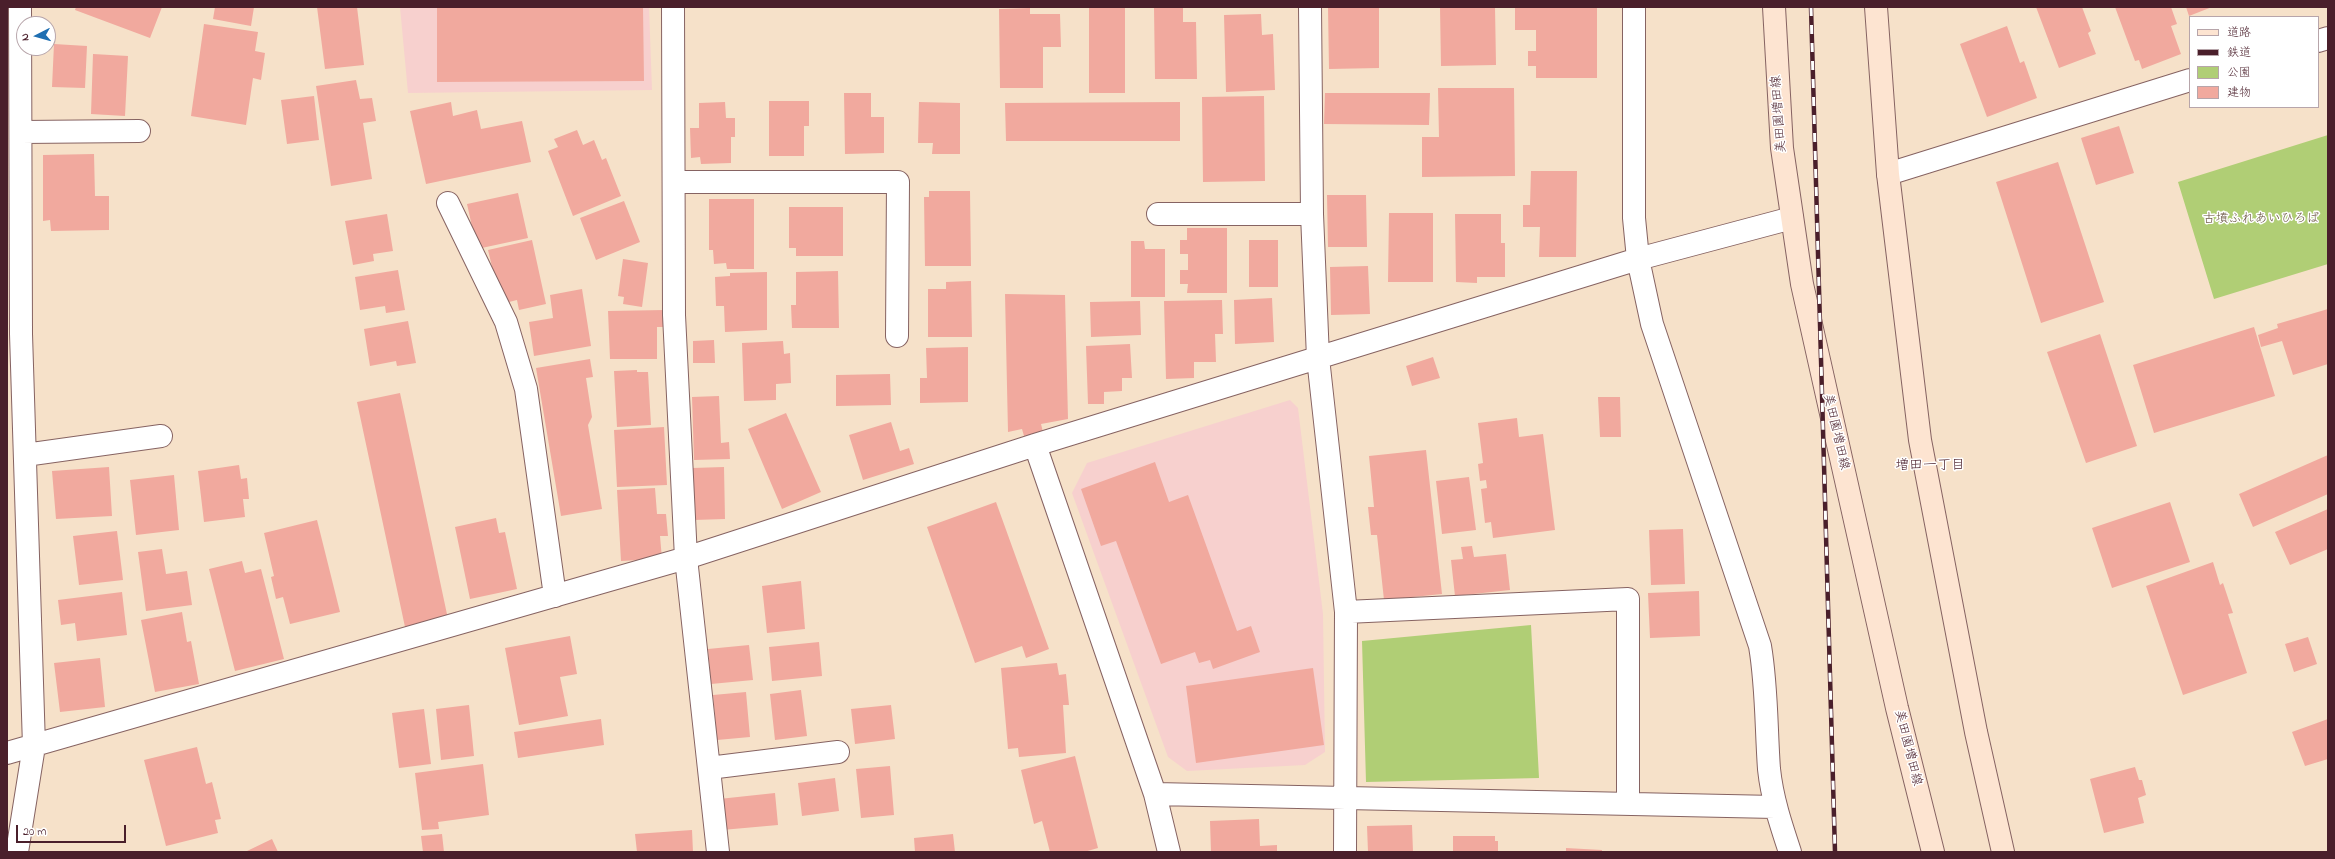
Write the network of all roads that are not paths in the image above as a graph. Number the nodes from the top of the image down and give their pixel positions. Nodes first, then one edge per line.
1 (20, 7) edge
2 (673, 7) edge
3 (1310, 7) edge
4 (1634, 7) edge
5 (1774, 7) edge
6 (1876, 7) edge
7 (2189, 80) edge
8 (139, 131) dead end
9 (21, 132) junction
10 (1888, 174) junction
11 (674, 182) junction
12 (448, 202) dead end
13 (1158, 214) dead end
14 (1312, 214) junction
15 (1792, 218) junction
16 (1638, 259) junction
17 (897, 336) dead end
18 (1318, 358) junction
19 (161, 436) dead end
20 (1035, 445) junction
21 (25, 455) junction
22 (686, 558) junction
23 (555, 596) junction
24 (1346, 612) junction
25 (34, 746) junction
26 (838, 752) dead end
27 (7, 753) edge
28 (709, 768) junction
29 (1155, 794) junction
30 (1345, 798) junction
31 (1628, 804) junction
32 (1775, 806) junction
33 (17, 852) edge
34 (718, 852) edge
35 (1169, 852) edge
36 (1345, 852) edge
37 (1790, 852) edge
38 (1933, 852) edge
39 (2003, 852) edge

1 - 9 street
2 - 11 street
3 - 14 street
4 - 16 street
5 - 15 main road, 美田園増田線
6 - 10 main road
7 - 10 street
8 - 9 street
9 - 21 street
10 - 39 main road
11 - 17 street
11 - 22 street
12 - 23 street
13 - 14 street
14 - 18 street
15 - 16 street
15 - 38 main road, 美田園増田線
16 - 18 street
16 - 32 street
18 - 20 street
18 - 24 street
19 - 21 street
20 - 22 street
20 - 29 street
21 - 25 street
22 - 23 street
22 - 28 street
23 - 25 street
24 - 30 street
24 - 31 street
25 - 27 street
25 - 33 street
26 - 28 street
28 - 34 street
29 - 30 street
29 - 35 street
30 - 31 street
30 - 36 street
31 - 32 street
32 - 37 street

